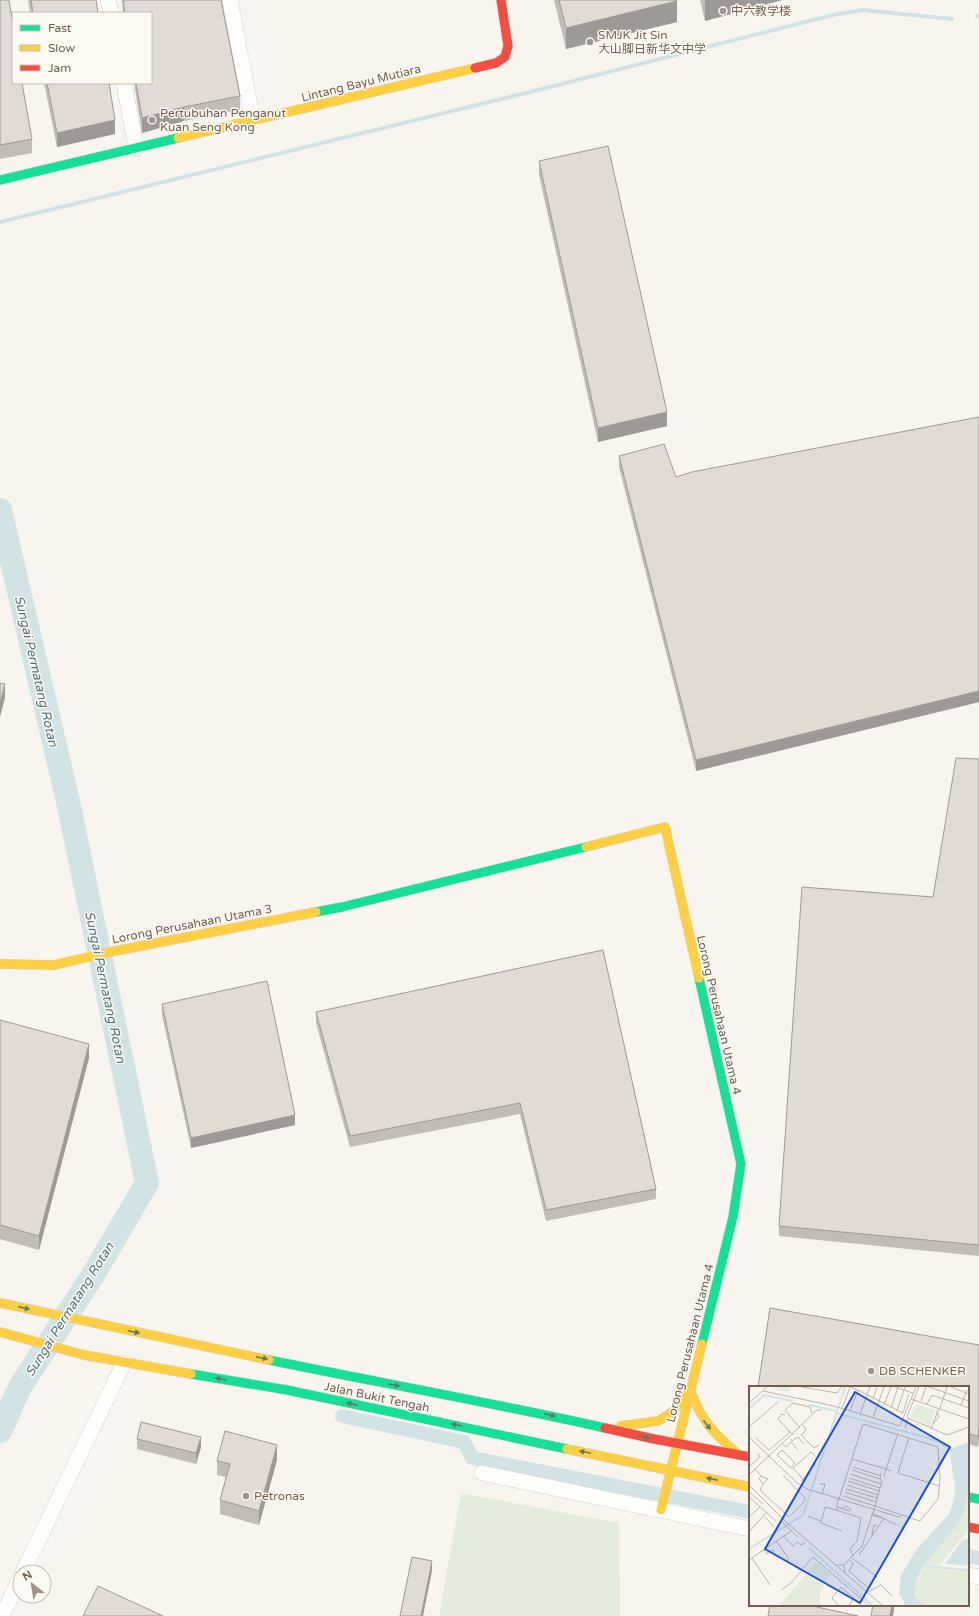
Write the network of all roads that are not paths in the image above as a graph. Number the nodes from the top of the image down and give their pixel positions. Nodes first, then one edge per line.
1 (108, 0) edge
2 (230, 0) edge
3 (501, 0) edge
4 (111, 12) edge
5 (124, 84) edge
6 (253, 121) junction
7 (136, 148) junction
8 (0, 180) edge
9 (364, 901) joint
10 (0, 964) edge
11 (0, 1302) edge
12 (0, 1332) edge
13 (124, 1363) junction
14 (690, 1390) junction
15 (606, 1428) junction
16 (677, 1443) junction
17 (740, 1456) junction
18 (749, 1457) edge
19 (671, 1471) junction
20 (482, 1473) dead end
21 (749, 1487) edge
22 (969, 1497) edge
23 (979, 1499) edge
24 (662, 1505) junction
25 (969, 1527) edge
26 (749, 1529) edge
27 (979, 1529) edge
28 (27, 1564) edge
29 (969, 1575) edge
30 (979, 1577) edge
31 (12, 1595) edge
32 (2, 1616) edge

1 - 4 street
2 - 6 street
3 - 6 main road, Lintang Bayu Mutiara
5 - 7 street
6 - 7 main road, Lintang Bayu Mutiara
7 - 8 main road, Lintang Bayu Mutiara
9 - 10 main road, Lorong Perusahaan Utama 3
9 - 14 main road, Lorong Perusahaan Utama 4
11 -> 15 main road, Jalan Bukit Tengah
12 - 13 main road, Jalan Bukit Tengah
19 -> 13 main road, Jalan Bukit Tengah
13 - 28 street
14 - 15 main road
14 - 16 main road, Lorong Perusahaan Utama 4
14 -> 17 main road
15 -> 16 main road, Jalan Bukit Tengah
16 - 17 main road, Jalan Bukit Tengah
16 - 19 main road, Lorong Perusahaan Utama 4
17 - 18 main road, Jalan Bukit Tengah
21 -> 19 main road, Jalan Bukit Tengah
19 - 24 main road, Lorong Perusahaan Utama 4
20 - 24 street
22 - 23 main road
24 - 26 street
25 - 27 main road
29 - 30 street
31 - 32 street

